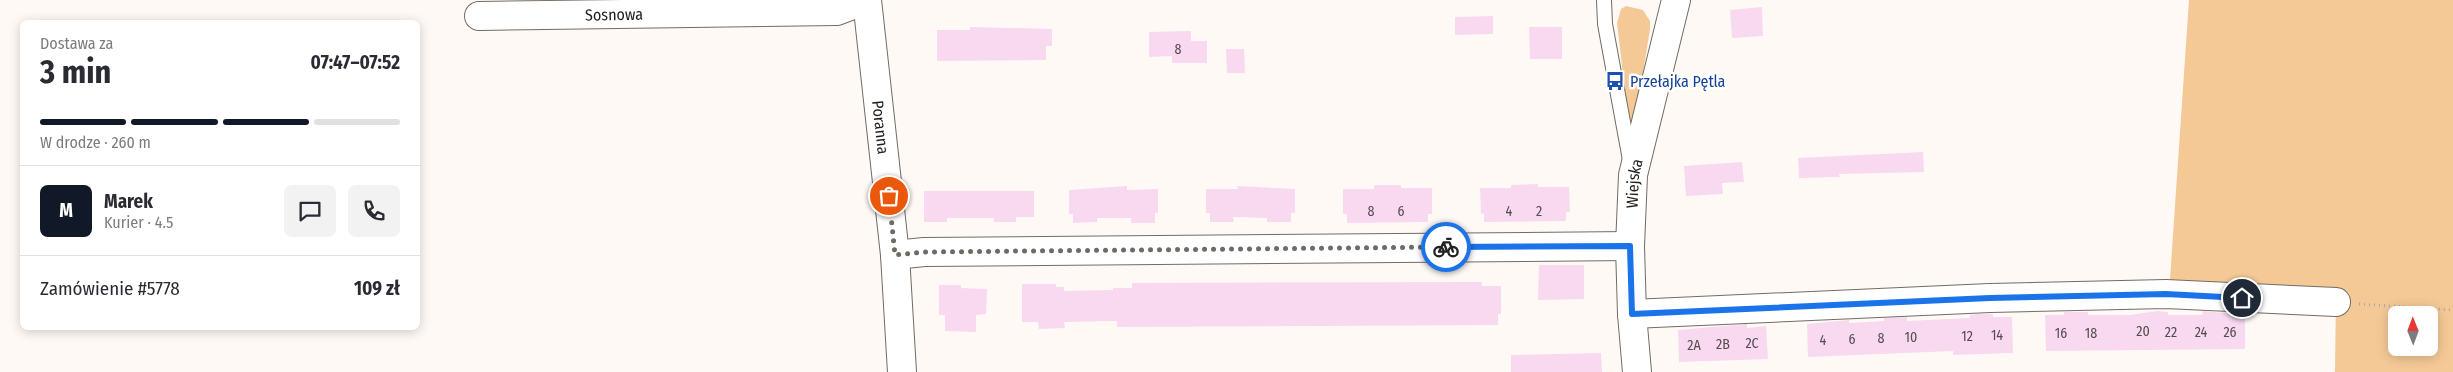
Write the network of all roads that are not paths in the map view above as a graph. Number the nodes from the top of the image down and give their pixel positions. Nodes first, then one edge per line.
1 (867, 0) edge
2 (1604, 0) edge
3 (1676, 0) edge
4 (479, 16) dead end
5 (1633, 175) junction
6 (1630, 246) junction
7 (895, 255) junction
8 (2336, 302) road end
9 (1632, 314) junction
10 (902, 372) edge
11 (1637, 372) edge

1 - 4 street, Sosnowa
1 - 7 street, Poranna
2 - 5 lane
3 - 5 street, Wiejska
5 - 6 street, Wiejska
6 - 7 street
6 - 9 street, Wiejska
7 - 10 street, Poranna
8 - 9 street
9 - 11 street, Wiejska

